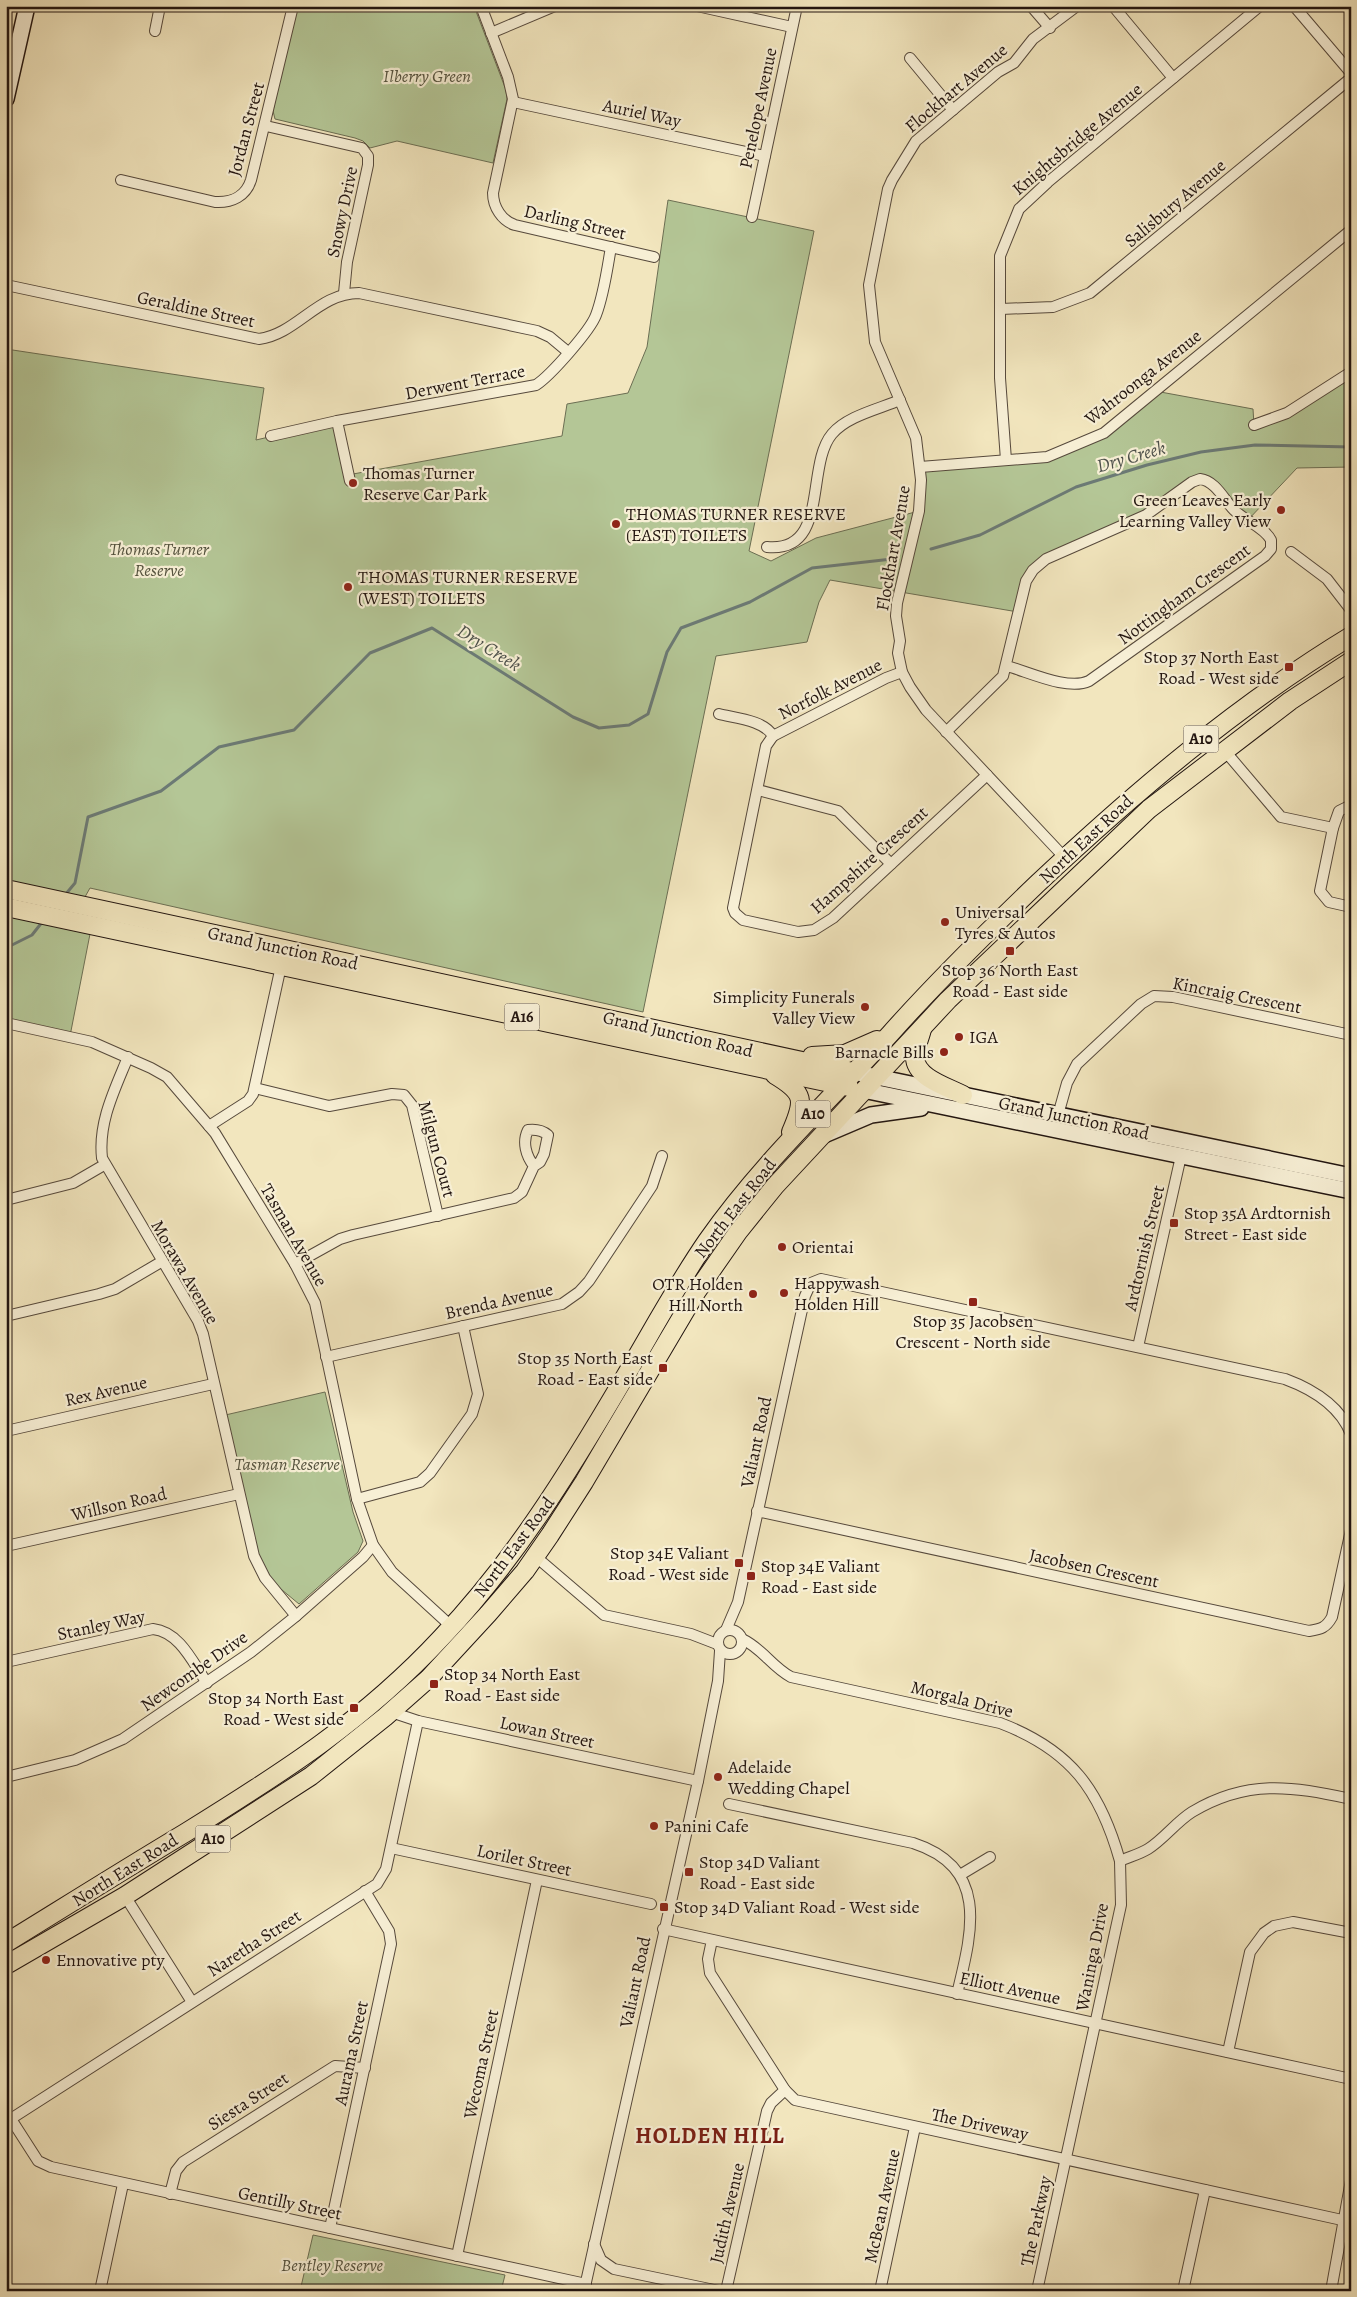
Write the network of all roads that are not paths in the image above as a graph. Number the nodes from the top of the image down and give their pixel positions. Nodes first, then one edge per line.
1 (27, 6) edge
2 (160, 6) edge
3 (293, 6) edge
4 (480, 6) edge
5 (555, 6) edge
6 (697, 6) edge
7 (797, 6) edge
8 (1031, 6) edge
9 (1077, 6) edge
10 (1113, 6) edge
11 (1260, 6) edge
12 (1294, 6) edge
13 (792, 27) junction
14 (1050, 28) junction
15 (155, 31) dead end
16 (491, 33) junction
17 (910, 58) dead end
18 (1351, 73) edge
19 (1173, 78) junction
20 (1351, 78) edge
21 (6, 99) edge
22 (513, 102) junction
23 (953, 110) junction
24 (266, 126) junction
25 (765, 156) junction
26 (121, 180) dead end
27 (752, 217) dead end
28 (1351, 230) edge
29 (612, 248) junction
30 (654, 257) dead end
31 (6, 285) edge
32 (344, 293) junction
33 (1001, 309) junction
34 (568, 352) junction
35 (1351, 372) edge
36 (900, 400) junction
37 (337, 421) junction
38 (1254, 425) dead end
39 (271, 436) dead end
40 (1006, 460) junction
41 (920, 467) junction
42 (350, 481) dead end
43 (767, 546) dead end
44 (1291, 552) dead end
45 (1351, 610) edge
46 (1351, 636) edge
47 (1351, 660) edge
48 (1007, 666) junction
49 (902, 672) junction
50 (719, 714) dead end
51 (946, 732) junction
52 (773, 736) junction
53 (1225, 751) junction
54 (987, 775) junction
55 (758, 790) junction
56 (1351, 804) edge
57 (1333, 828) junction
58 (1097, 856) junction
59 (1064, 858) junction
60 (891, 864) junction
61 (1064, 887) junction
62 (6, 889) edge
63 (18, 903) edge
64 (1351, 907) edge
65 (285, 948) junction
66 (281, 966) junction
67 (6, 1023) edge
68 (923, 1026) junction
69 (620, 1029) junction
70 (890, 1033) junction
71 (1351, 1035) edge
72 (128, 1057) junction
73 (767, 1061) junction
74 (853, 1072) junction
75 (877, 1077) junction
76 (840, 1085) junction
77 (255, 1088) junction
78 (863, 1090) junction
79 (963, 1095) junction
80 (940, 1107) junction
81 (1058, 1115) junction
82 (209, 1126) junction
83 (1055, 1131) junction
84 (819, 1138) junction
85 (1184, 1141) junction
86 (786, 1144) junction
87 (662, 1156) dead end
88 (1181, 1156) junction
89 (104, 1165) junction
90 (534, 1166) dead end
91 (1351, 1176) edge
92 (1351, 1191) edge
93 (6, 1200) edge
94 (438, 1216) junction
95 (161, 1262) junction
96 (295, 1264) junction
97 (6, 1316) edge
98 (463, 1326) junction
99 (1138, 1347) junction
100 (326, 1357) junction
101 (213, 1384) junction
102 (6, 1431) edge
103 (1351, 1434) edge
104 (239, 1494) junction
105 (358, 1499) junction
106 (758, 1511) junction
107 (535, 1522) junction
108 (1351, 1530) edge
109 (373, 1545) junction
110 (6, 1546) edge
111 (535, 1556) junction
112 (506, 1561) junction
113 (296, 1616) junction
114 (452, 1626) junction
115 (729, 1642) junction
116 (6, 1662) edge
117 (207, 1684) junction
118 (392, 1688) junction
119 (391, 1712) junction
120 (353, 1720) junction
121 (418, 1721) junction
122 (6, 1777) edge
123 (698, 1781) junction
124 (1351, 1799) edge
125 (729, 1804) dead end
126 (391, 1848) junction
127 (990, 1857) dead end
128 (1120, 1861) junction
129 (960, 1875) junction
130 (537, 1880) junction
131 (365, 1891) junction
132 (125, 1896) junction
133 (651, 1904) dead end
134 (663, 1929) junction
135 (1351, 1933) edge
136 (712, 1940) junction
137 (6, 1943) edge
138 (27, 1954) junction
139 (6, 1959) edge
140 (6, 1965) edge
141 (957, 1994) junction
142 (192, 2002) junction
143 (1096, 2023) junction
144 (1228, 2052) junction
145 (365, 2068) junction
146 (1351, 2079) edge
147 (785, 2090) junction
148 (9, 2121) edge
149 (915, 2127) junction
150 (1066, 2159) junction
151 (1351, 2180) edge
152 (123, 2184) junction
153 (1205, 2190) junction
154 (170, 2194) junction
155 (1342, 2220) junction
156 (330, 2228) junction
157 (594, 2244) junction
158 (457, 2256) junction
159 (585, 2287) edge
160 (100, 2291) edge
161 (720, 2291) edge
162 (726, 2291) edge
163 (880, 2291) edge
164 (1038, 2291) edge
165 (1183, 2291) edge
166 (1331, 2291) edge

1 - 21 main road
2 - 15 street
3 - 24 street, Jordan Street
4 - 16 street
5 - 16 street
6 - 13 street
7 - 13 street, Penelope Avenue
8 - 14 street
9 - 14 street, Flockhart Avenue
10 - 19 street
11 - 19 street, Knightsbridge Avenue
12 - 18 street
13 - 25 street, Penelope Avenue
14 - 23 street, Flockhart Avenue
16 - 22 street
17 - 23 street
19 - 33 street, Knightsbridge Avenue
20 - 33 street, Salisbury Avenue
22 - 25 street, Auriel Way
22 - 29 street, Darling Street
23 - 36 street, Flockhart Avenue
24 - 26 street, Jordan Street
24 - 32 street, Snowy Drive
25 - 27 street, Penelope Avenue
28 - 40 street, Wahroonga Avenue
29 - 30 street, Darling Street
29 - 34 street, Derwent Terrace
31 - 32 street, Geraldine Street
32 - 34 street
33 - 40 street, Knightsbridge Avenue
34 - 37 street, Derwent Terrace
35 - 38 street
36 - 41 street, Flockhart Avenue
36 - 43 street
37 - 39 street, Derwent Terrace
37 - 42 street
40 - 41 street, Wahroonga Avenue
41 - 49 street, Flockhart Avenue
44 - 45 street
46 - 59 highway, North East Road / A10
47 - 53 highway, North East Road / A10
48 - 48 street, Nottingham Crescent
48 - 51 street
49 - 51 street, Flockhart Avenue
49 - 52 street, Norfolk Avenue
50 - 52 street, Norfolk Avenue
51 - 54 street, Flockhart Avenue
52 - 55 street, Hampshire Crescent
53 - 57 street
53 - 58 highway, North East Road / A10
54 - 59 street, Flockhart Avenue
54 - 60 street, Hampshire Crescent
55 - 60 street
55 - 60 street, Hampshire Crescent
56 - 57 street
57 - 64 street
58 - 59 highway
58 - 61 highway, North East Road / A10
59 - 61 highway
59 - 70 highway, North East Road / A10
61 - 68 highway, North East Road / A10
62 - 63 highway, Grand Junction Road / A16
63 - 65 highway, Grand Junction Road / A16
63 - 66 highway, Grand Junction Road / A16
65 - 66 highway
65 - 69 highway, Grand Junction Road / A16
66 - 69 highway, Grand Junction Road / A16
66 - 77 street
67 - 72 street, Tasman Avenue
68 - 75 highway, North East Road / A10
68 - 79 highway
69 - 73 highway, Grand Junction Road / A16
70 - 73 highway
70 - 74 highway, North East Road / A10
71 - 81 street, Kincraig Crescent
72 - 82 street, Tasman Avenue
72 - 89 street, Morawa Avenue
73 - 74 highway, Grand Junction Road / A16
73 - 76 highway, Grand Junction Road / A16
73 - 86 highway
74 - 75 main road, Grand Junction Road / A16
74 - 76 highway, North East Road / A10
75 - 78 highway, North East Road / A10
75 - 79 main road, Grand Junction Road / A16
76 - 78 highway, Grand Junction Road / A16
76 - 86 highway, North East Road / A10
77 - 82 street
77 - 94 street, Milgun Court
78 - 80 main road, Grand Junction Road / A16
78 - 84 highway, North East Road / A10
79 - 81 main road, Grand Junction Road / A16
80 - 83 main road, Grand Junction Road / A16
80 - 84 main road
81 - 83 main road
81 - 85 main road, Grand Junction Road / A16
82 - 96 street, Tasman Avenue
83 - 88 main road, Grand Junction Road / A16
84 - 111 highway, North East Road / A10
85 - 88 main road
85 - 91 main road, Grand Junction Road / A16
86 - 107 highway, North East Road / A10
87 - 98 street, Brenda Avenue
88 - 92 main road, Grand Junction Road / A16
88 - 99 street, Ardtornish Street
89 - 93 street
89 - 95 street, Morawa Avenue
90 - 94 street
94 - 96 street
95 - 97 street
95 - 101 street, Morawa Avenue
96 - 100 street, Tasman Avenue
98 - 100 street, Brenda Avenue
98 - 105 street
99 - 103 street
99 - 106 street, Valiant Road
100 - 105 street, Tasman Avenue
101 - 102 street, Rex Avenue
101 - 104 street, Morawa Avenue
104 - 110 street, Willson Road
104 - 113 street, Morawa Avenue
105 - 109 street, Tasman Avenue
106 - 108 street, Jacobsen Crescent
106 - 115 street, Valiant Road
107 - 111 highway
107 - 112 highway, North East Road / A10
109 - 113 street, Newcombe Drive
109 - 114 street, Tasman Avenue
111 - 112 highway
111 - 115 street
111 - 119 highway, North East Road / A10
112 - 114 highway, North East Road / A10
113 - 117 street, Newcombe Drive
114 - 118 highway, North East Road / A10
115 - 123 street, Valiant Road
115 - 128 street, Morgala Drive
116 - 117 street, Stanley Way
117 - 122 street, Newcombe Drive
118 - 119 highway
118 - 120 highway, North East Road / A10
119 - 120 highway
119 - 121 street, Lowan Street
119 - 132 highway, North East Road / A10
120 - 137 highway, North East Road / A10
121 - 123 street, Lowan Street
121 - 126 street, Naretha Street
123 - 134 street, Valiant Road
124 - 128 street
125 - 129 street
126 - 130 street, Lorilet Street
126 - 131 street, Naretha Street
127 - 129 street
128 - 143 street, Waninga Drive
129 - 141 street
130 - 133 street, Lorilet Street
130 - 158 street, Wecoma Street
131 - 142 street, Naretha Street
131 - 145 street, Aurama Street
132 - 138 highway, North East Road / A10
132 - 142 street
134 - 136 street, Elliott Avenue
134 - 157 street, Valiant Road
135 - 144 street
136 - 141 street, Elliott Avenue
136 - 147 street, The Driveway
138 - 139 highway
138 - 140 highway, North East Road / A10
141 - 143 street, Elliott Avenue
142 - 148 street, Naretha Street
143 - 144 street, Elliott Avenue
143 - 150 street, Waninga Drive
144 - 146 street, Elliott Avenue
145 - 154 street, Siesta Street
145 - 156 street, Aurama Street
147 - 149 street, The Driveway
147 - 162 street, Judith Avenue
148 - 152 street, Gentilly Street
149 - 150 street, The Driveway
149 - 163 street, McBean Avenue
150 - 153 street, The Driveway
150 - 164 street, The Parkway
151 - 155 street
152 - 154 street, Gentilly Street
152 - 160 street
153 - 155 street, The Driveway
153 - 165 street
154 - 156 street, Gentilly Street
155 - 166 street
156 - 158 street, Gentilly Street
157 - 159 street, Valiant Road
157 - 161 street
158 - 159 street, Gentilly Street

